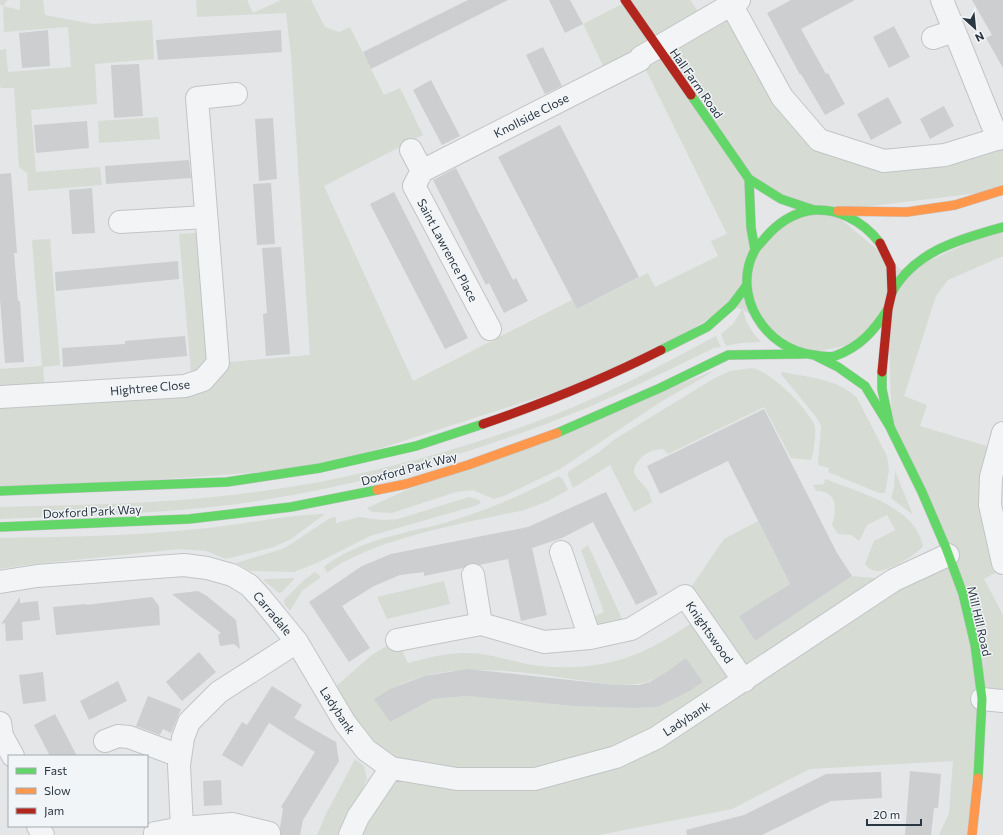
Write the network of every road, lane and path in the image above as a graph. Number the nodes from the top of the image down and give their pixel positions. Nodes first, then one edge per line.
1 (625, 0) edge
2 (942, 0) edge
3 (735, 2) edge
4 (954, 31) junction
5 (933, 38) dead end
6 (658, 46) junction
7 (236, 94) dead end
8 (1000, 138) edge
9 (411, 150) dead end
10 (422, 171) junction
11 (749, 179) junction
12 (1003, 190) edge
13 (814, 210) junction
14 (829, 211) junction
15 (206, 217) junction
16 (120, 222) dead end
17 (1003, 227) edge
18 (755, 250) junction
19 (747, 285) junction
20 (892, 292) junction
21 (888, 309) junction
22 (490, 329) dead end
23 (809, 354) junction
24 (0, 397) edge
25 (890, 427) junction
26 (1003, 433) edge
27 (0, 491) edge
28 (0, 527) edge
29 (561, 552) dead end
30 (948, 555) junction
31 (1003, 563) edge
32 (473, 575) dead end
33 (5, 581) edge
34 (481, 624) junction
35 (590, 638) junction
36 (397, 640) dead end
37 (297, 642) junction
38 (744, 680) junction
39 (982, 699) junction
40 (1003, 701) edge
41 (0, 723) edge
42 (105, 741) dead end
43 (8, 756) edge
44 (180, 756) junction
45 (391, 768) junction
46 (182, 828) junction
47 (155, 832) dead end
48 (269, 833) dead end
49 (350, 835) edge
50 (972, 835) edge

1 - 6 main road, Hall Farm Road
2 - 4 street
3 - 6 street, Knollside Close
3 - 8 street
4 - 5 street
4 - 8 street
6 - 10 street, Knollside Close
6 - 11 main road, Hall Farm Road
7 - 15 street, Hightree Close
9 - 10 street
10 - 22 street, Saint Lawrence Place
11 - 13 main road, Hall Farm Road
11 - 18 main road
12 - 14 main road, Doxford Park Way
13 - 14 main road, Doxford Park Way
13 - 18 main road, Doxford Park Way
14 - 20 main road, Doxford Park Way
15 - 16 street
15 - 24 street, Hightree Close
17 - 20 main road, Doxford Park Way
18 - 19 main road, Doxford Park Way
19 - 23 main road, Doxford Park Way
19 - 27 main road, Doxford Park Way
20 - 21 main road, Doxford Park Way
21 - 23 main road, Doxford Park Way
21 - 25 main road, Mill Hill Road
23 - 25 main road, Mill Hill Road
23 - 28 main road, Doxford Park Way
25 - 30 main road, Mill Hill Road
26 - 31 street
29 - 35 street
30 - 38 street, Ladybank
30 - 39 main road, Mill Hill Road
32 - 34 street
33 - 37 street, Carradale
34 - 35 street, Knightswood
34 - 36 street, Knightswood
35 - 38 street, Knightswood
37 - 44 street, Carradale
37 - 45 street, Ladybank
38 - 45 street, Ladybank
39 - 40 street
39 - 50 main road, Mill Hill Road
41 - 43 street
42 - 44 street
44 - 46 street, Carradale
45 - 49 street
46 - 47 street
46 - 48 street

